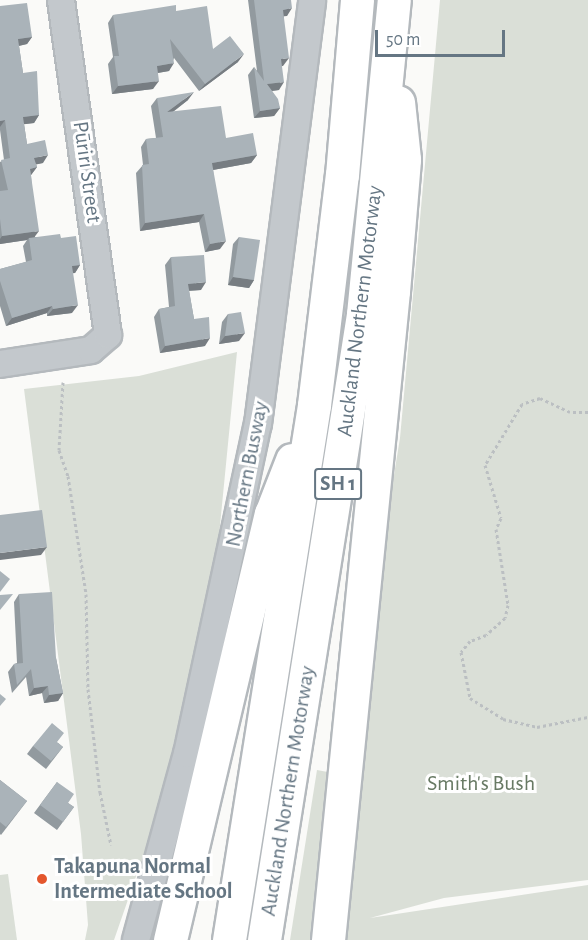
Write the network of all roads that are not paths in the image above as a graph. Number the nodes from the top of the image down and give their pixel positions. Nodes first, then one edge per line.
1 (61, 0) edge
2 (312, 0) edge
3 (357, 0) edge
4 (393, 13) edge
5 (0, 364) edge
6 (314, 405) junction
7 (136, 940) edge
8 (170, 940) edge
9 (229, 940) edge
10 (264, 940) edge
11 (328, 940) edge

1 - 5 street, Pūriri Street
2 - 7 street, Northern Busway
3 - 6 highway, Auckland Northern Motorway / SH 1
4 - 10 highway, Auckland Northern Motorway / SH 1
4 - 11 highway
6 - 8 highway
6 - 9 highway, Auckland Northern Motorway / SH 1

